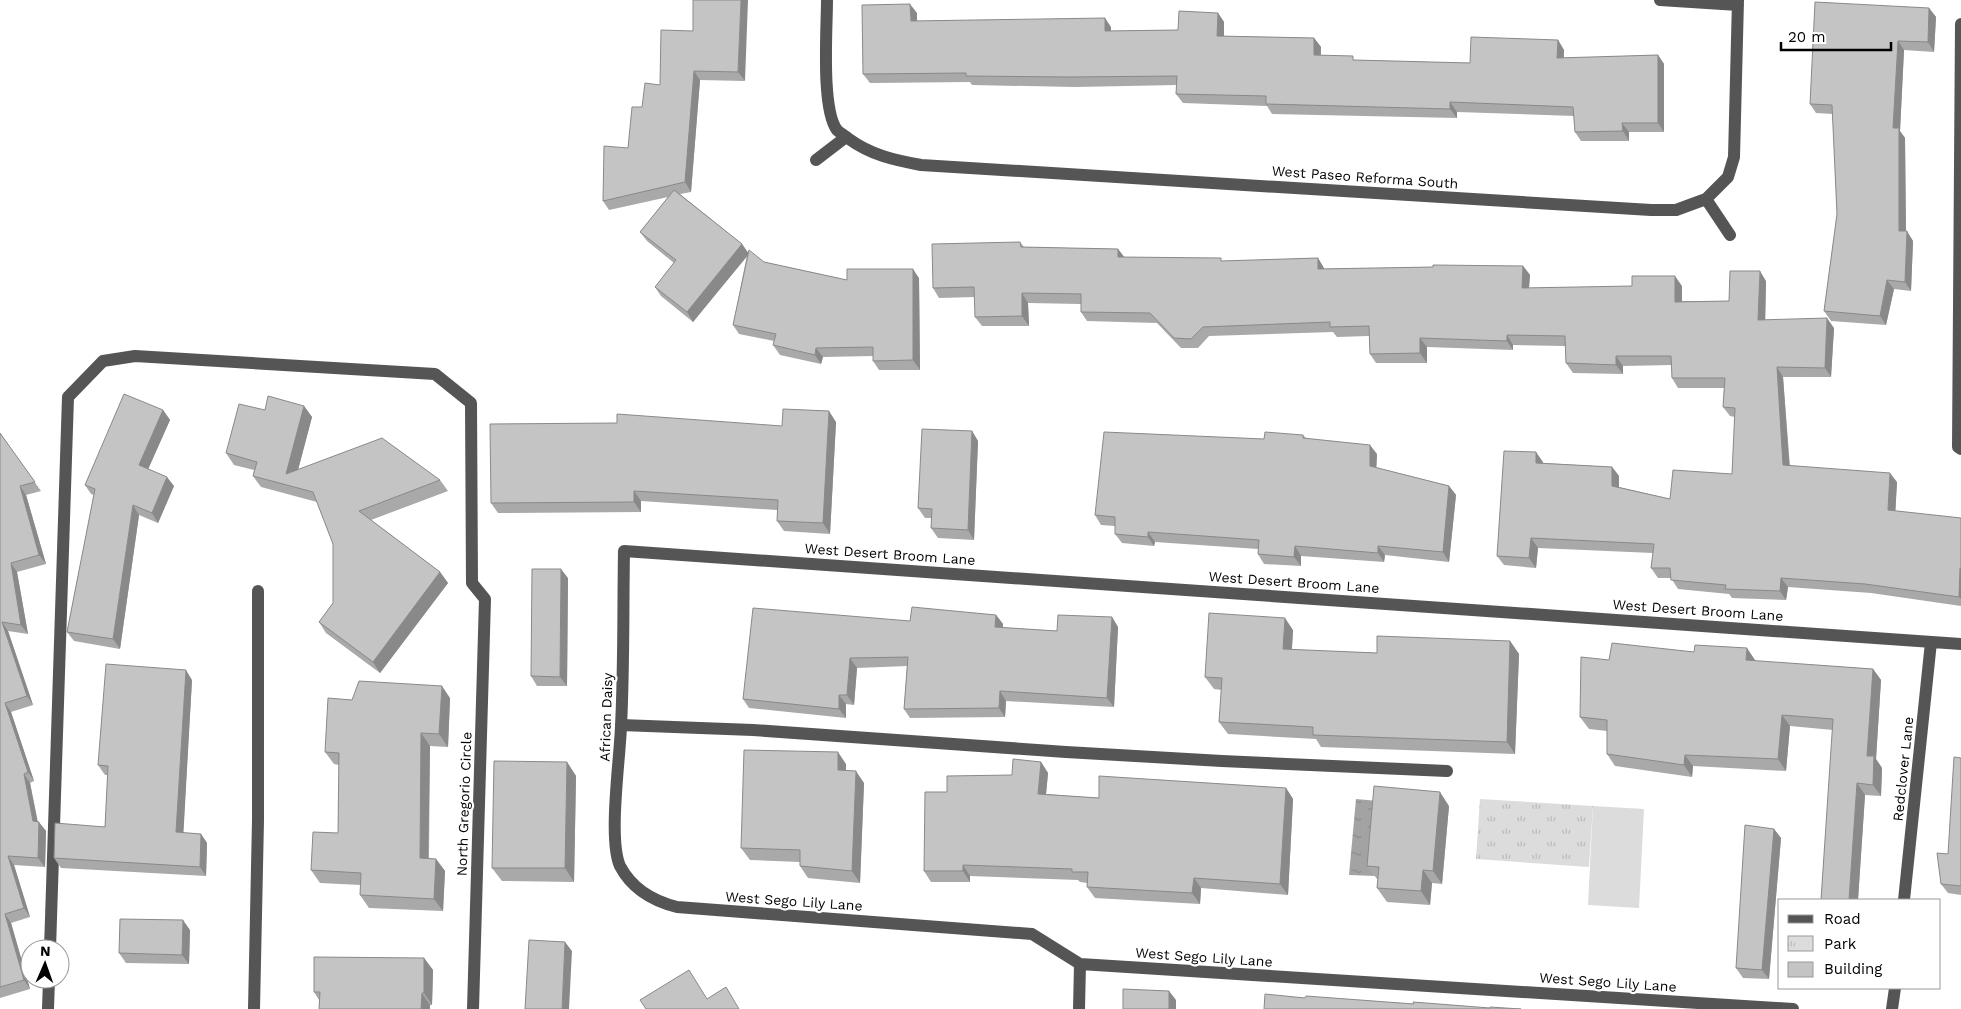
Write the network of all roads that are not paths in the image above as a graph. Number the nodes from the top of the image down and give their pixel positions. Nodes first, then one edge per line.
1 (827, 0) edge
2 (1660, 0) edge
3 (1738, 2) edge
4 (1961, 24) edge
5 (846, 137) junction
6 (816, 160) dead end
7 (1706, 200) junction
8 (1730, 235) dead end
9 (1961, 449) edge
10 (624, 550) joint
11 (258, 591) dead end
12 (1931, 642) junction
13 (1961, 644) edge
14 (622, 725) junction
15 (1447, 771) dead end
16 (631, 881) joint
17 (1904, 899) edge
18 (50, 939) edge
19 (1080, 964) junction
20 (49, 989) edge
21 (1895, 989) edge
22 (48, 1009) edge
23 (254, 1009) edge
24 (473, 1009) edge
25 (1079, 1009) edge
26 (1793, 1009) edge
27 (1892, 1009) edge

1 - 5 street, West Paseo Reforma South
2 - 3 street
3 - 7 street, West Paseo Reforma South
4 - 9 street
5 - 6 street
5 - 7 street, West Paseo Reforma South
7 - 8 street
10 - 12 street, West Desert Broom Lane
10 - 14 street, African Daisy
11 - 23 street
12 - 13 street, West Desert Broom Lane
12 - 17 street, Redclover Lane
14 - 15 street
14 - 16 street, African Daisy
16 - 19 street, West Sego Lily Lane
18 - 24 street, North Gregorio Circle
19 - 25 street
19 - 26 street, West Sego Lily Lane
20 - 22 street
21 - 27 street

